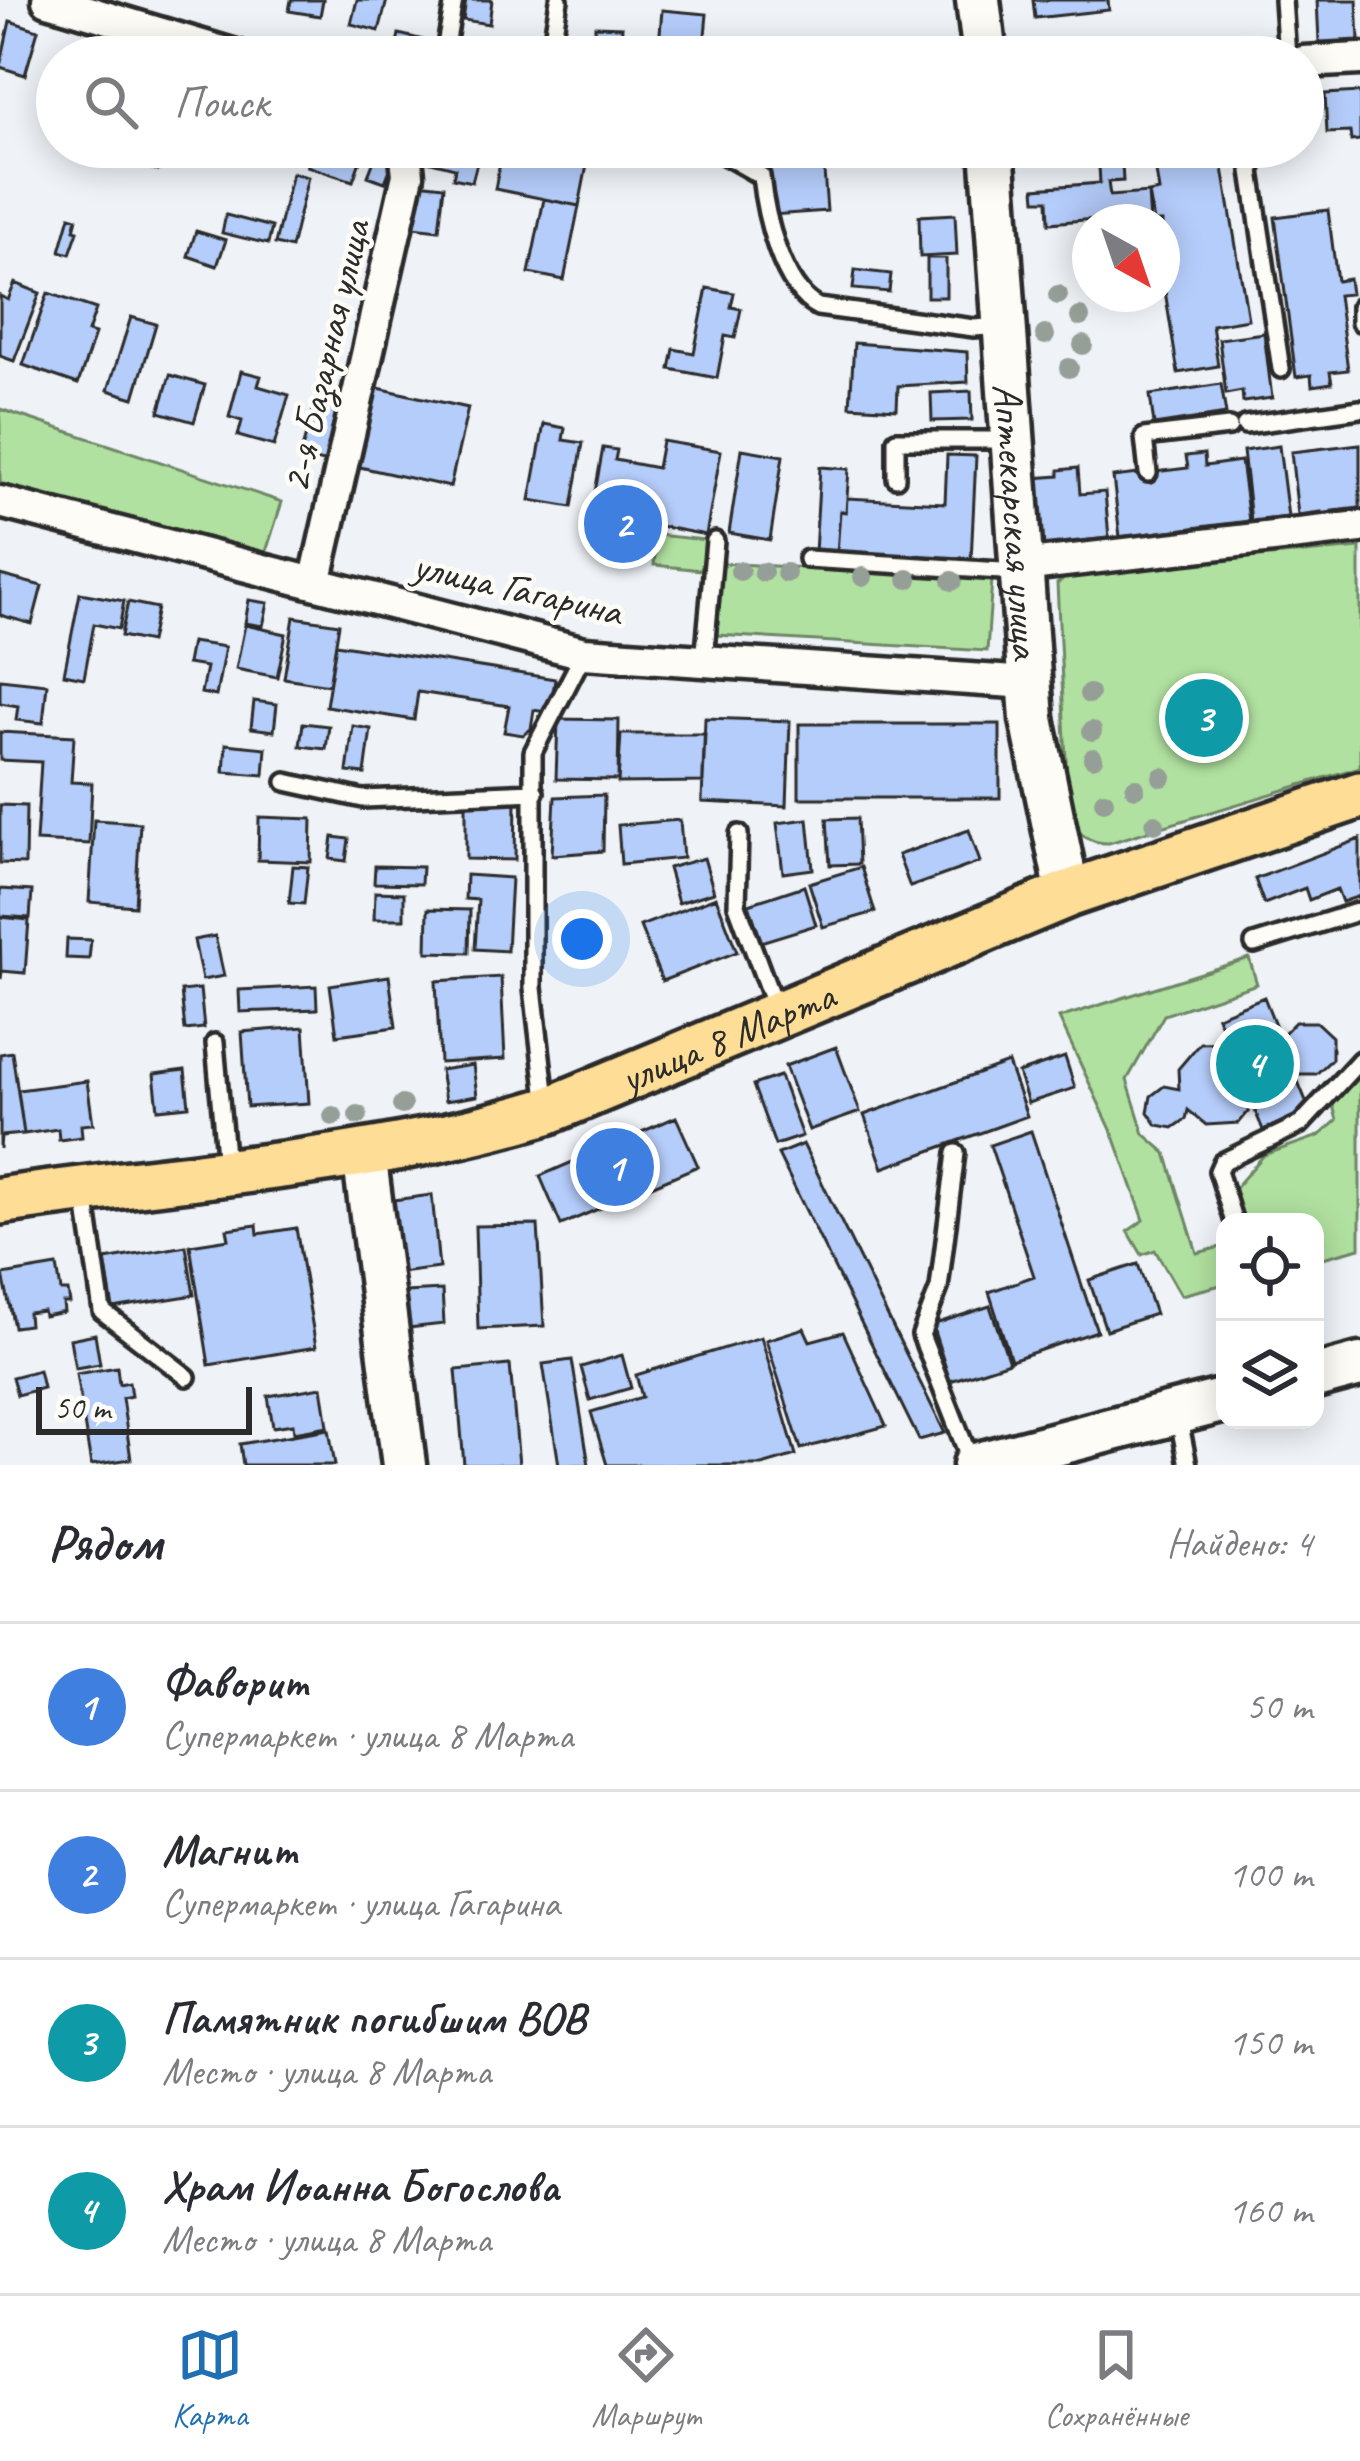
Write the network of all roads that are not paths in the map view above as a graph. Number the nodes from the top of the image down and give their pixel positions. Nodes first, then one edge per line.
1 (48, 0) edge
2 (454, 0) edge
3 (559, 0) edge
4 (978, 0) edge
5 (1283, 0) edge
6 (169, 36) edge
7 (448, 36) edge
8 (553, 36) edge
9 (982, 36) edge
10 (1285, 36) edge
11 (1360, 58) edge
12 (1324, 61) edge
13 (407, 168) edge
14 (747, 168) edge
15 (993, 168) edge
16 (1252, 168) edge
17 (1360, 307) edge
18 (1360, 322) edge
19 (1004, 326) junction
20 (1281, 369) dead end
21 (1360, 409) edge
22 (1012, 440) junction
23 (1148, 473) dead end
24 (896, 478) dead end
25 (0, 502) edge
26 (1360, 527) edge
27 (715, 542) dead end
28 (807, 559) dead end
29 (1021, 569) junction
30 (315, 583) junction
31 (584, 653) junction
32 (704, 662) junction
33 (1029, 683) junction
34 (286, 782) dead end
35 (535, 792) junction
36 (1359, 795) edge
37 (739, 834) dead end
38 (1068, 894) junction
39 (1359, 916) edge
40 (1253, 944) dead end
41 (778, 1014) junction
42 (215, 1043) dead end
43 (1360, 1060) edge
44 (547, 1111) junction
45 (364, 1153) junction
46 (956, 1154) dead end
47 (227, 1170) junction
48 (84, 1188) junction
49 (0, 1201) edge
50 (1231, 1213) edge
51 (1360, 1365) edge
52 (1324, 1375) edge
53 (187, 1377) dead end
54 (1216, 1402) edge
55 (1177, 1413) junction
56 (404, 1465) edge
57 (974, 1465) edge
58 (1188, 1465) edge

1 - 6 street
2 - 7 lane
3 - 8 lane
4 - 9 street
5 - 10 lane
11 - 12 street
13 - 30 street, 2-я Базарная улица
14 - 19 lane
15 - 19 street, Аптекарская улица
16 - 20 lane
17 - 18 lane
19 - 22 street, Аптекарская улица
21 - 23 lane
22 - 24 lane
22 - 29 street, Аптекарская улица
25 - 30 street, улица Гагарина
26 - 29 street
27 - 32 lane
28 - 29 lane
29 - 33 street, Аптекарская улица
30 - 31 street, улица Гагарина
31 - 32 street, улица Гагарина
31 - 35 lane
32 - 33 street, улица Гагарина
33 - 38 street, Аптекарская улица
34 - 35 lane
35 - 44 lane
36 - 38 main road, улица 8 Марта
37 - 41 lane
38 - 41 main road, улица 8 Марта
39 - 40 lane
41 - 44 main road, улица 8 Марта
42 - 47 lane
43 - 50 lane
44 - 45 main road, улица 8 Марта
45 - 47 main road, улица 8 Марта
45 - 56 street
46 - 57 lane
47 - 48 main road, улица 8 Марта
48 - 49 main road, улица 8 Марта
48 - 53 lane
51 - 52 street
54 - 55 street
55 - 57 street
55 - 58 lane

